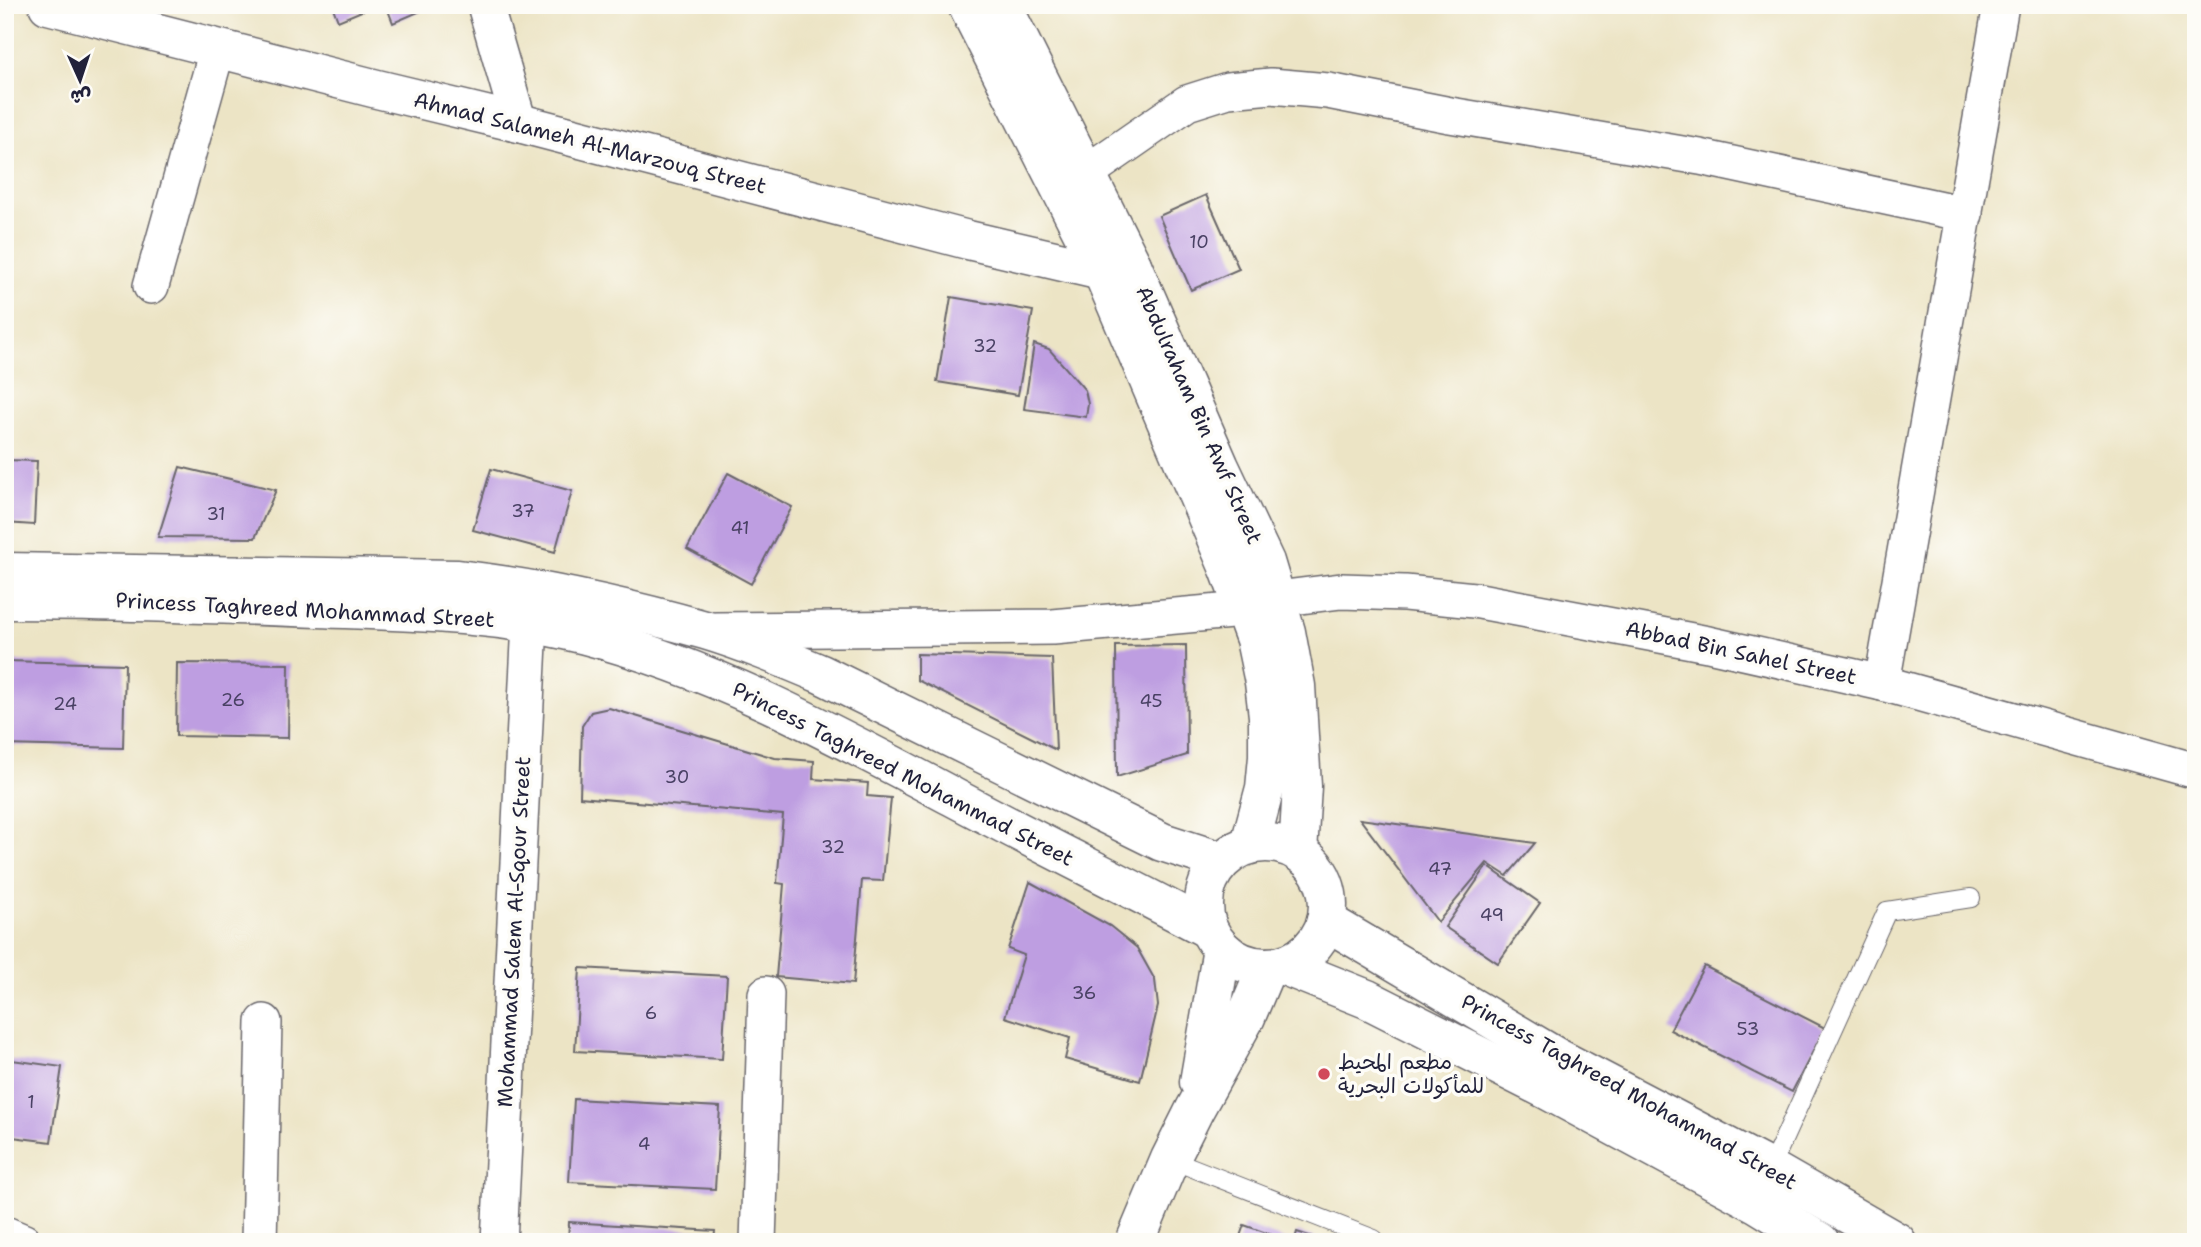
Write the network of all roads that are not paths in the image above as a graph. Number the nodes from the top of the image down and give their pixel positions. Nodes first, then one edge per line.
1 (48, 5) edge
2 (485, 5) edge
3 (967, 5) edge
4 (1002, 5) edge
5 (2001, 5) edge
6 (217, 50) junction
7 (519, 123) junction
8 (1086, 173) junction
9 (1965, 214) junction
10 (1117, 268) junction
11 (151, 286) dead end
12 (5, 572) edge
13 (5, 600) edge
14 (1260, 605) junction
15 (530, 623) junction
16 (706, 631) junction
17 (1882, 684) junction
18 (2196, 771) edge
19 (1298, 852) junction
20 (1236, 853) junction
21 (1971, 898) dead end
22 (1326, 921) junction
23 (1215, 939) junction
24 (1275, 966) junction
25 (766, 994) dead end
26 (264, 1022) dead end
27 (1195, 1109) junction
28 (1170, 1159) junction
29 (1770, 1169) junction
30 (5, 1234) edge
31 (1374, 1239) dead end
32 (24, 1242) edge
33 (259, 1242) edge
34 (499, 1242) edge
35 (758, 1242) edge
36 (1135, 1242) edge
37 (1820, 1242) edge
38 (1897, 1242) edge

1 - 6 street, Ahmad Salameh Al-Marzouq Street
2 - 7 street
3 - 10 street, Abdulraham Bin Awf Street
4 - 8 street, Abdulraham Bin Awf Street
5 - 9 street
6 - 7 street, Ahmad Salameh Al-Marzouq Street
6 - 11 street
7 - 10 street, Ahmad Salameh Al-Marzouq Street
8 - 9 street
8 - 10 street, Abdulraham Bin Awf Street
9 - 17 street
10 - 14 street, Abdulraham Bin Awf Street
12 - 16 street, Princess Taghreed Mohammad Street
13 - 15 street, Princess Taghreed Mohammad Street
14 - 16 street, Abbad Bin Sahel Street
14 - 17 street, Abbad Bin Sahel Street
14 - 19 street, Abdulraham Bin Awf Street
14 - 20 street, Abdulraham Bin Awf Street
15 - 23 street, Princess Taghreed Mohammad Street
15 - 34 street, Mohammad Salem Al-Sqour Street
16 - 20 street, Princess Taghreed Mohammad Street
17 - 18 street, Abbad Bin Sahel Street
19 - 20 street
19 - 22 street
20 - 23 street
21 - 29 lane
22 - 24 street
22 - 29 street, Princess Taghreed Mohammad Street
23 - 24 street
23 - 27 street
24 - 27 street
24 - 37 street, Princess Taghreed Mohammad Street
25 - 35 street
26 - 33 street
27 - 28 street
28 - 31 lane
28 - 36 street
29 - 38 street, Princess Taghreed Mohammad Street
30 - 32 street

